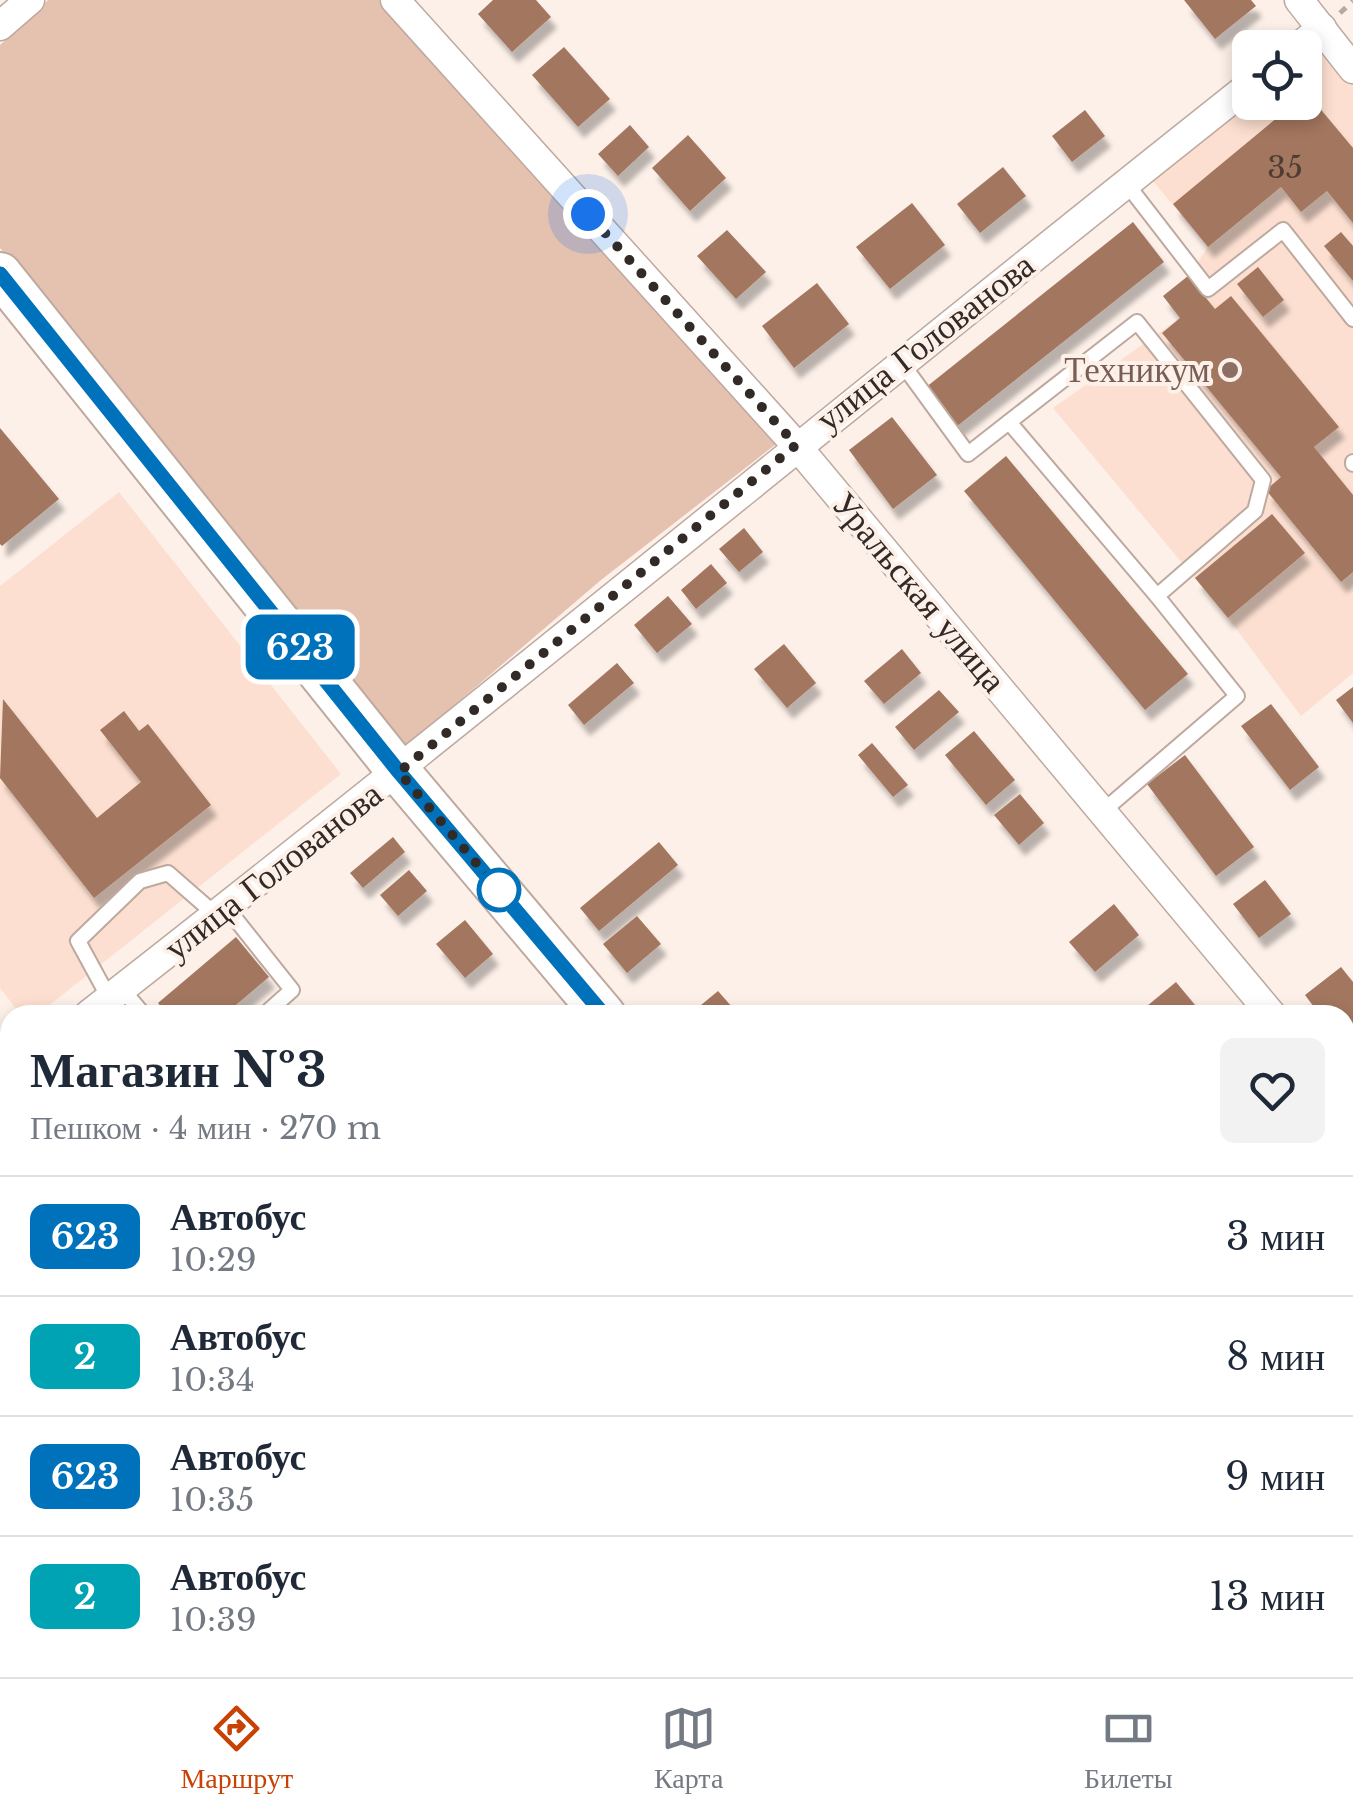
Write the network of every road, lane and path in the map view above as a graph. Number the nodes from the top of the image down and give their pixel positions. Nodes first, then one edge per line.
1 (30, 0) edge
2 (396, 0) edge
3 (1299, 0) edge
4 (1353, 2) edge
5 (1328, 23) junction
6 (0, 26) edge
7 (1320, 30) edge
8 (1353, 69) edge
9 (1232, 99) edge
10 (1126, 183) junction
11 (0, 274) edge
12 (1353, 318) edge
13 (901, 362) junction
14 (1009, 422) junction
15 (796, 445) junction
16 (1157, 596) junction
17 (399, 772) junction
18 (1102, 812) junction
19 (221, 911) junction
20 (106, 1001) edge
21 (275, 1005) edge
22 (596, 1005) edge
23 (1264, 1005) edge

1 - 6 street
2 - 15 street, Уральская улица
3 - 5 street
4 - 5 path
5 - 7 street
5 - 8 street
9 - 10 street, улица Голованова
10 - 12 lane
10 - 13 street, улица Голованова
11 - 17 main road
13 - 14 lane
13 - 15 street, улица Голованова
14 - 16 lane
14 - 16 lane
15 - 17 street, улица Голованова
15 - 18 street, Уральская улица
16 - 18 lane
17 - 19 street, улица Голованова
17 - 22 main road
18 - 23 street, Уральская улица
19 - 20 street, улица Голованова
19 - 20 lane
19 - 21 lane

